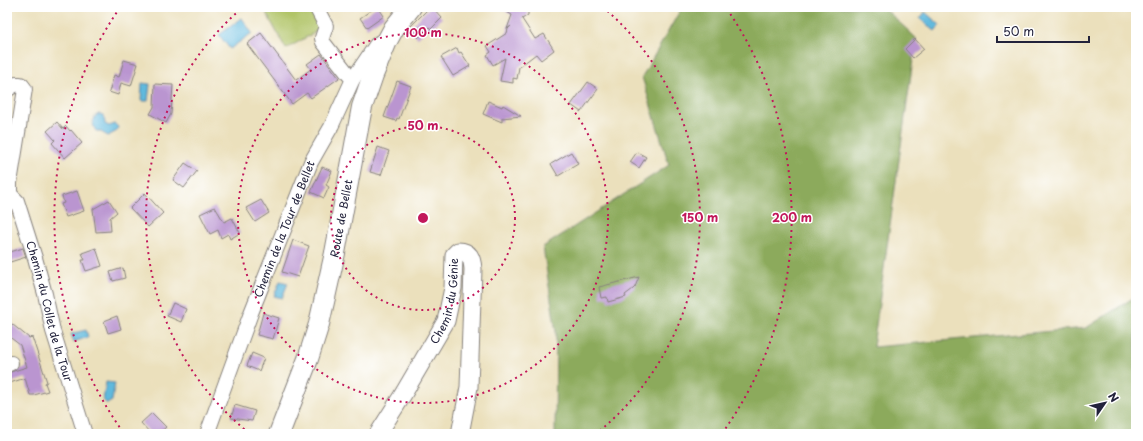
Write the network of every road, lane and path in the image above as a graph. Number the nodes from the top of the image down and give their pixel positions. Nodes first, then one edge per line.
1 (316, 7) edge
2 (411, 7) edge
3 (387, 41) junction
4 (353, 79) junction
5 (7, 90) edge
6 (9, 194) edge
7 (84, 434) edge
8 (207, 434) edge
9 (279, 434) edge
10 (378, 434) edge
11 (460, 434) edge

1 - 4 street
2 - 3 main road, Route de Bellet
3 - 4 street, Chemin de la Tour de Bellet
3 - 9 main road, Route de Bellet
4 - 8 street, Chemin de la Tour de Bellet
5 - 6 street
6 - 7 street, Chemin du Collet de la Tour
10 - 11 street, Chemin du Génie

